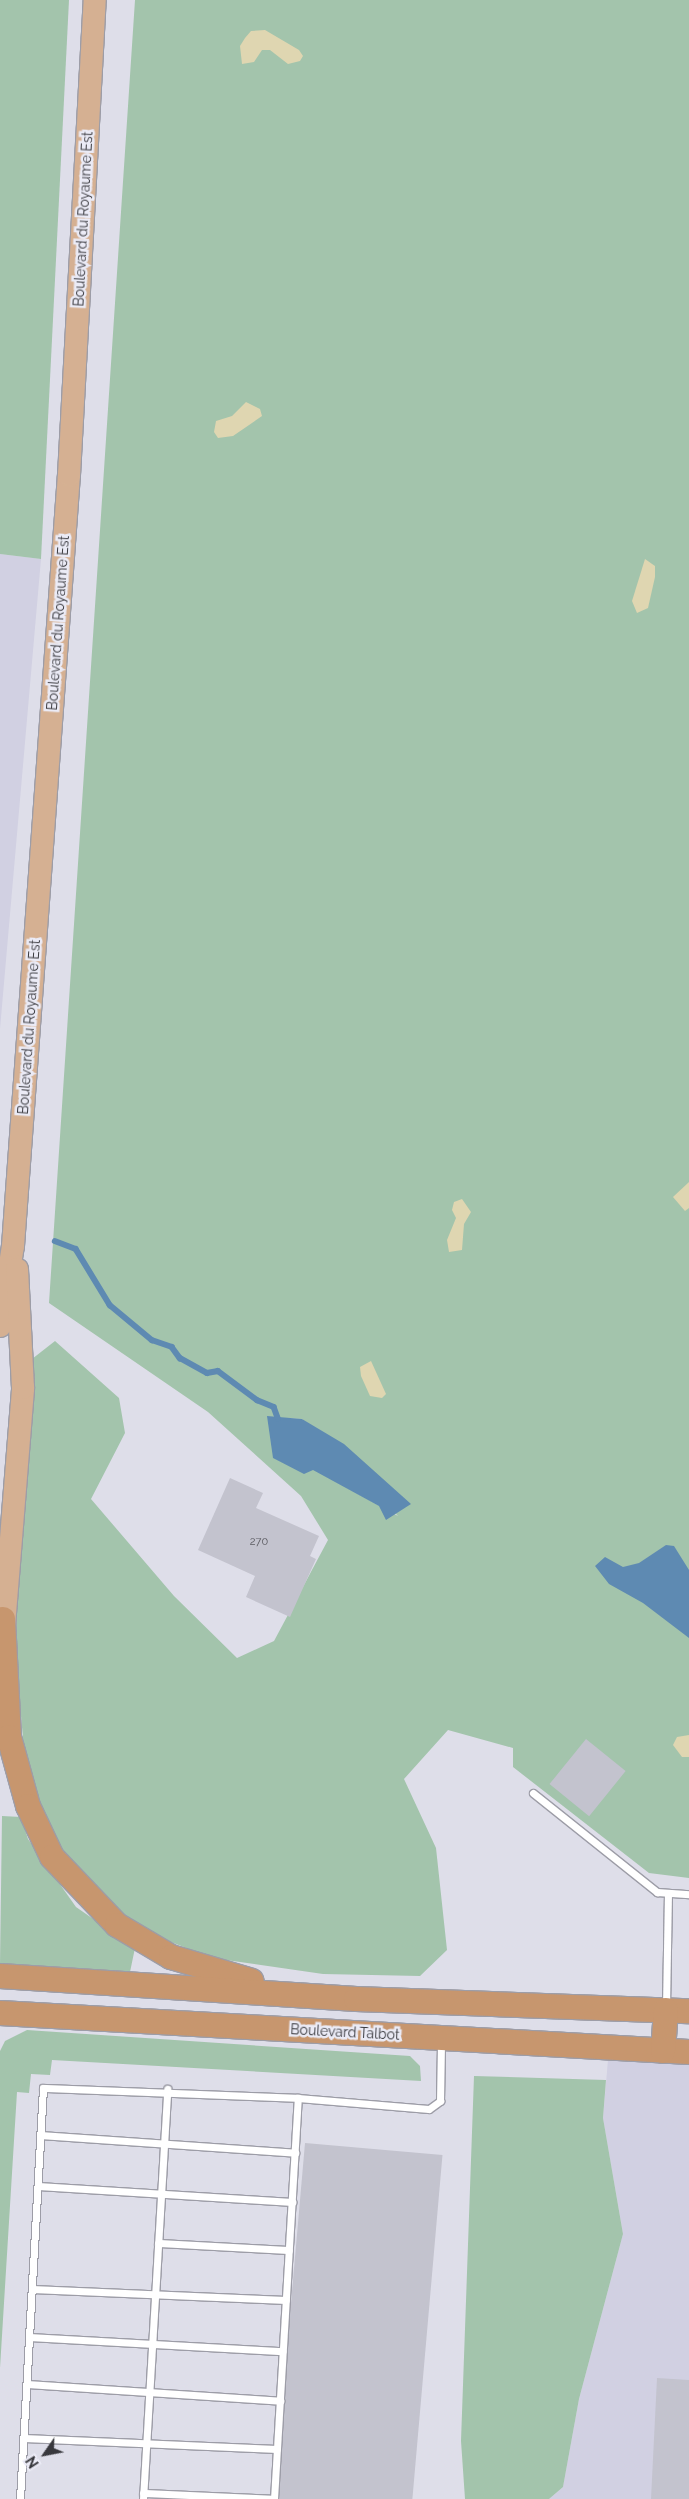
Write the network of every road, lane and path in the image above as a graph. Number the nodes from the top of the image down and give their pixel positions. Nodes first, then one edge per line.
1 (95, 0) edge
2 (14, 1246) junction
3 (0, 1326) edge
4 (3, 1619) junction
5 (0, 1727) edge
6 (533, 1793) dead end
7 (668, 1893) junction
8 (689, 1894) edge
9 (0, 1976) edge
10 (332, 1996) junction
11 (666, 2010) junction
12 (689, 2011) edge
13 (0, 2013) edge
14 (441, 2038) junction
15 (663, 2051) junction
16 (689, 2052) edge
17 (167, 2090) junction
18 (298, 2098) junction
19 (40, 2135) junction
20 (164, 2144) junction
21 (295, 2153) junction
22 (38, 2186) junction
23 (161, 2194) junction
24 (292, 2202) junction
25 (158, 2243) junction
26 (289, 2250) junction
27 (32, 2290) junction
28 (155, 2294) junction
29 (286, 2300) junction
30 (29, 2337) junction
31 (152, 2343) junction
32 (283, 2351) junction
33 (27, 2384) junction
34 (149, 2392) junction
35 (280, 2401) junction
36 (24, 2438) junction
37 (146, 2444) junction
38 (277, 2449) junction
39 (143, 2496) edge
40 (20, 2499) edge
41 (274, 2499) edge

1 - 2 main road, Boulevard du Royaume Est
2 - 3 main road, Boulevard du Royaume Est
2 - 4 main road, Boulevard du Royaume Est
4 - 5 main road, Boulevard du Royaume Est
4 - 10 highway
6 - 7 lane
7 - 8 lane
7 - 11 lane
9 - 10 highway
10 - 11 highway
11 - 12 highway
11 - 15 highway
13 - 14 highway, Boulevard Talbot
14 - 15 highway, Boulevard Talbot
14 - 18 lane
15 - 16 highway, Boulevard Talbot
17 - 18 lane
17 - 19 lane
17 - 20 lane
18 - 21 lane
19 - 20 lane
19 - 22 lane
20 - 21 lane
20 - 23 lane
21 - 24 lane
22 - 23 lane
22 - 27 lane
23 - 24 lane
23 - 25 lane
24 - 26 lane
25 - 26 lane
25 - 28 lane
26 - 29 lane
27 - 28 lane
27 - 30 lane
28 - 29 lane
28 - 31 lane
29 - 32 lane
30 - 31 lane
30 - 33 lane
31 - 32 lane
31 - 34 lane
32 - 35 lane
33 - 34 lane
33 - 36 lane
34 - 35 lane
34 - 37 lane
35 - 38 lane
36 - 37 lane
36 - 40 lane
37 - 38 lane
37 - 39 lane
38 - 41 lane
39 - 41 lane

